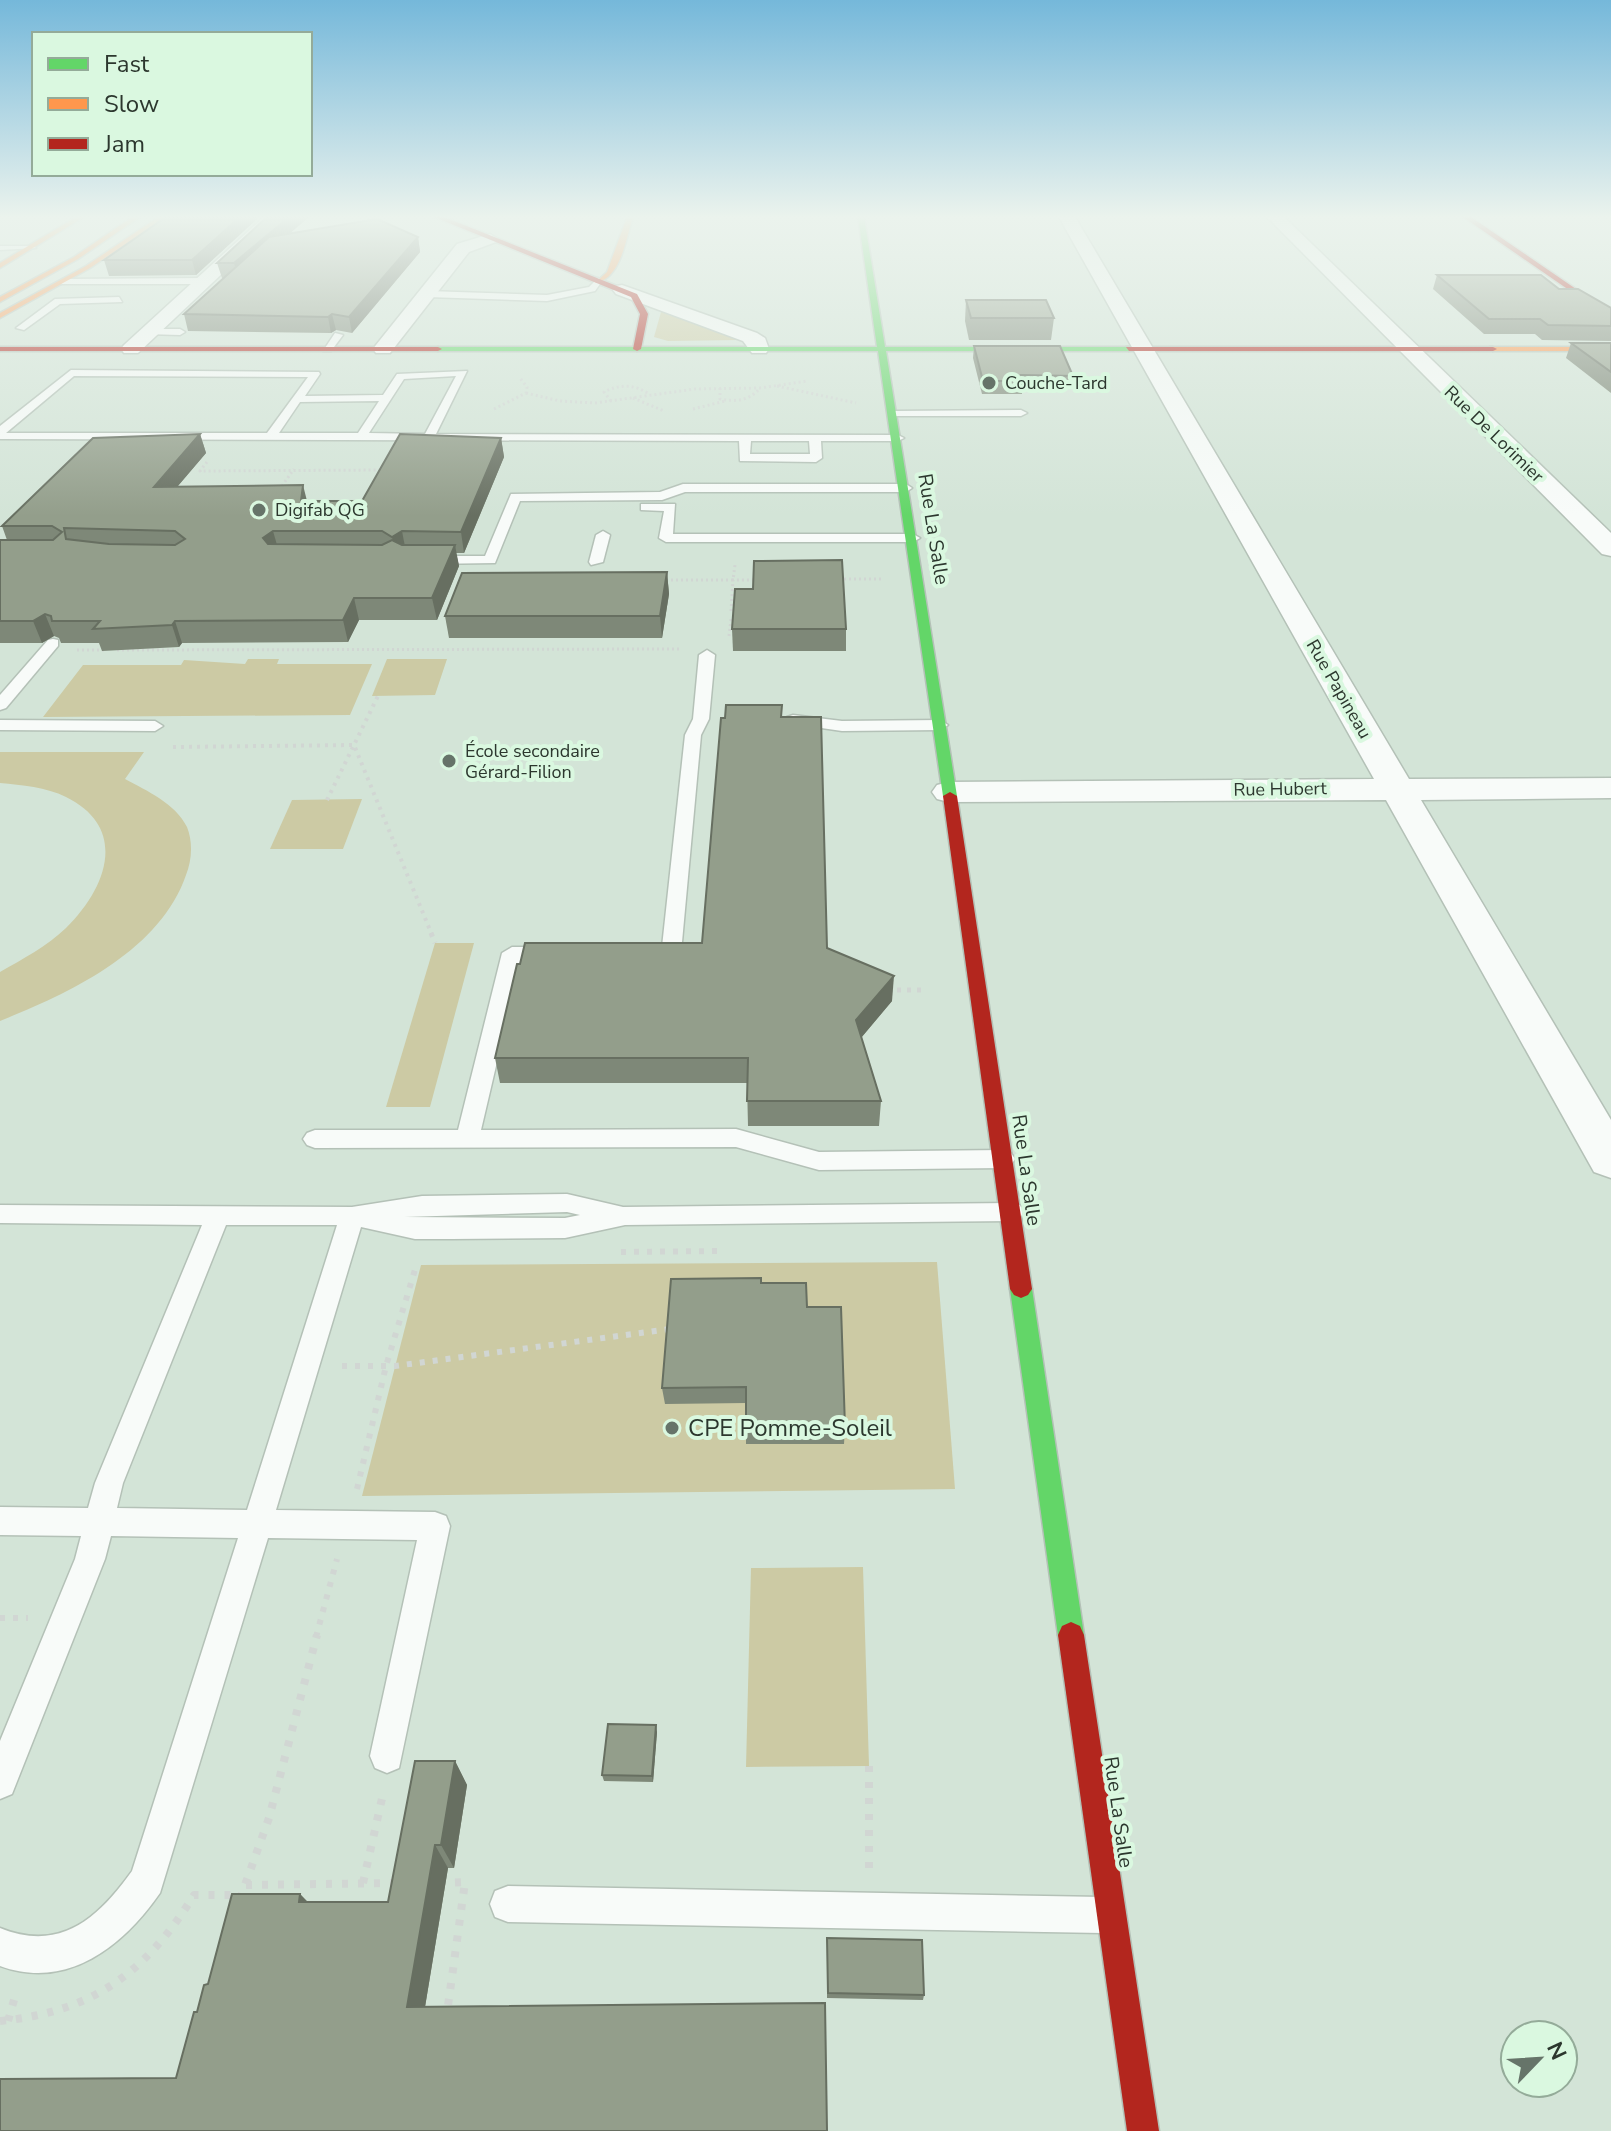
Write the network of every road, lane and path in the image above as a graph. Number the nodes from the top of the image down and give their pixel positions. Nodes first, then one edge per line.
1 (37, 316) edge
2 (165, 316) edge
3 (409, 316) edge
4 (644, 316) edge
5 (694, 316) edge
6 (878, 316) edge
7 (1124, 316) edge
8 (1374, 316) edge
9 (21, 328) dead end
10 (148, 332) junction
11 (180, 332) dead end
12 (0, 349) edge
13 (131, 349) junction
14 (195, 349) junction
15 (383, 349) junction
16 (637, 349) junction
17 (759, 349) junction
18 (883, 349) junction
19 (1143, 349) junction
20 (1407, 349) junction
21 (1611, 349) edge
22 (0, 362) edge
23 (811, 380) dead end
24 (777, 386) junction
25 (720, 388) junction
26 (760, 388) junction
27 (526, 393) dead end
28 (615, 395) dead end
29 (650, 395) junction
30 (632, 397) junction
31 (386, 398) junction
32 (299, 399) junction
33 (620, 399) junction
34 (611, 401) junction
35 (865, 404) dead end
36 (667, 413) dead end
37 (1021, 413) dead end
38 (894, 414) junction
39 (0, 434) edge
40 (271, 436) junction
41 (362, 436) junction
42 (429, 436) junction
43 (745, 437) junction
44 (815, 438) junction
45 (898, 438) junction
46 (210, 458) dead end
47 (302, 458) dead end
48 (384, 470) edge
49 (293, 471) junction
50 (545, 485) dead end
51 (683, 488) junction
52 (906, 488) junction
53 (277, 493) edge
54 (606, 496) junction
55 (603, 535) dead end
56 (913, 538) junction
57 (1611, 548) edge
58 (406, 559) edge
59 (596, 562) dead end
60 (734, 578) junction
61 (839, 579) edge
62 (883, 579) dead end
63 (655, 580) edge
64 (763, 580) edge
65 (731, 611) edge
66 (81, 642) edge
67 (263, 642) edge
68 (53, 643) edge
69 (259, 650) junction
70 (700, 652) joint
71 (378, 696) dead end
72 (0, 705) edge
73 (701, 719) junction
74 (722, 719) edge
75 (773, 719) edge
76 (0, 725) edge
77 (940, 725) junction
78 (155, 726) dead end
79 (354, 745) junction
80 (171, 747) dead end
81 (1396, 788) junction
82 (1611, 788) edge
83 (949, 792) junction
84 (327, 800) dead end
85 (435, 943) dead end
86 (576, 953) edge
87 (640, 953) edge
88 (926, 990) dead end
89 (881, 996) edge
90 (315, 1139) dead end
91 (467, 1139) junction
92 (1003, 1159) junction
93 (1611, 1160) edge
94 (1011, 1212) junction
95 (0, 1214) edge
96 (218, 1215) junction
97 (352, 1216) junction
98 (422, 1258) dead end
99 (670, 1329) edge
100 (386, 1366) junction
101 (354, 1497) dead end
102 (0, 1521) edge
103 (99, 1521) junction
104 (256, 1524) junction
105 (338, 1556) dead end
106 (869, 1766) dead end
107 (386, 1770) joint
108 (0, 1782) edge
109 (363, 1883) junction
110 (407, 1883) edge
111 (422, 1883) edge
112 (246, 1885) junction
113 (508, 1904) dead end
114 (238, 1907) edge
115 (869, 1911) junction
116 (1112, 1915) junction
117 (0, 1946) edge
118 (445, 2026) edge
119 (1143, 2131) edge

1 - 9 lane
2 - 10 street
3 - 15 street
4 - 16 main road
5 - 17 street
6 - 18 main road, Rue La Salle
7 - 19 street, Rue Papineau
8 - 20 street, Rue De Lorimier
10 - 11 lane
10 - 13 street
12 - 13 main road
13 - 14 main road
14 - 15 main road
14 - 22 main road
15 - 16 main road
16 - 17 main road
17 - 18 main road
18 - 19 main road
18 - 38 main road, Rue La Salle
19 - 20 main road
19 - 81 street, Rue Papineau
20 - 21 main road
20 - 57 street, Rue De Lorimier
23 - 24 path
24 - 26 path
24 - 35 path
25 - 26 path
25 - 26 path
25 - 29 path
27 - 34 path
28 - 33 path
29 - 30 path
29 - 34 path
30 - 33 path
30 - 36 path
31 - 32 lane
31 - 41 lane
31 - 42 lane
32 - 39 lane
32 - 40 lane
33 - 34 path
37 - 38 lane
38 - 45 main road, Rue La Salle
39 - 40 lane
40 - 41 lane
41 - 42 lane
42 - 43 lane
43 - 44 lane
43 - 44 lane
44 - 45 lane
45 - 52 main road, Rue La Salle
46 - 49 path
47 - 49 path
48 - 49 path
49 - 53 path
50 - 51 lane
51 - 52 lane
51 - 54 lane
52 - 56 main road, Rue La Salle
54 - 56 lane
54 - 58 lane
55 - 59 lane
56 - 77 main road, Rue La Salle
60 - 63 path
60 - 64 path
60 - 65 path
61 - 62 path
66 - 69 path
67 - 69 path
68 - 72 lane
69 - 70 path
70 - 73 lane
71 - 79 path
73 - 74 lane
73 - 87 lane
75 - 77 lane
76 - 78 lane
77 - 83 main road, Rue La Salle
79 - 80 path
79 - 84 path
79 - 85 path
81 - 82 street, Rue Hubert
81 - 83 street, Rue Hubert
81 - 93 street, Rue Papineau
83 - 92 main road, Rue La Salle
86 - 91 lane
88 - 89 path
90 - 91 lane
91 - 92 lane
92 - 94 main road, Rue La Salle
94 - 97 lane
94 - 116 main road, Rue La Salle
95 - 96 lane
96 - 97 lane
96 - 103 lane
97 - 104 lane
98 - 100 path
99 - 100 path
100 - 101 path
102 - 103 lane
103 - 104 lane
103 - 108 lane
104 - 107 lane
104 - 117 lane
105 - 112 path
106 - 115 path
107 - 109 path
109 - 110 path
109 - 112 path
111 - 118 path
112 - 114 path
113 - 115 lane
115 - 116 lane
116 - 119 main road, Rue La Salle

